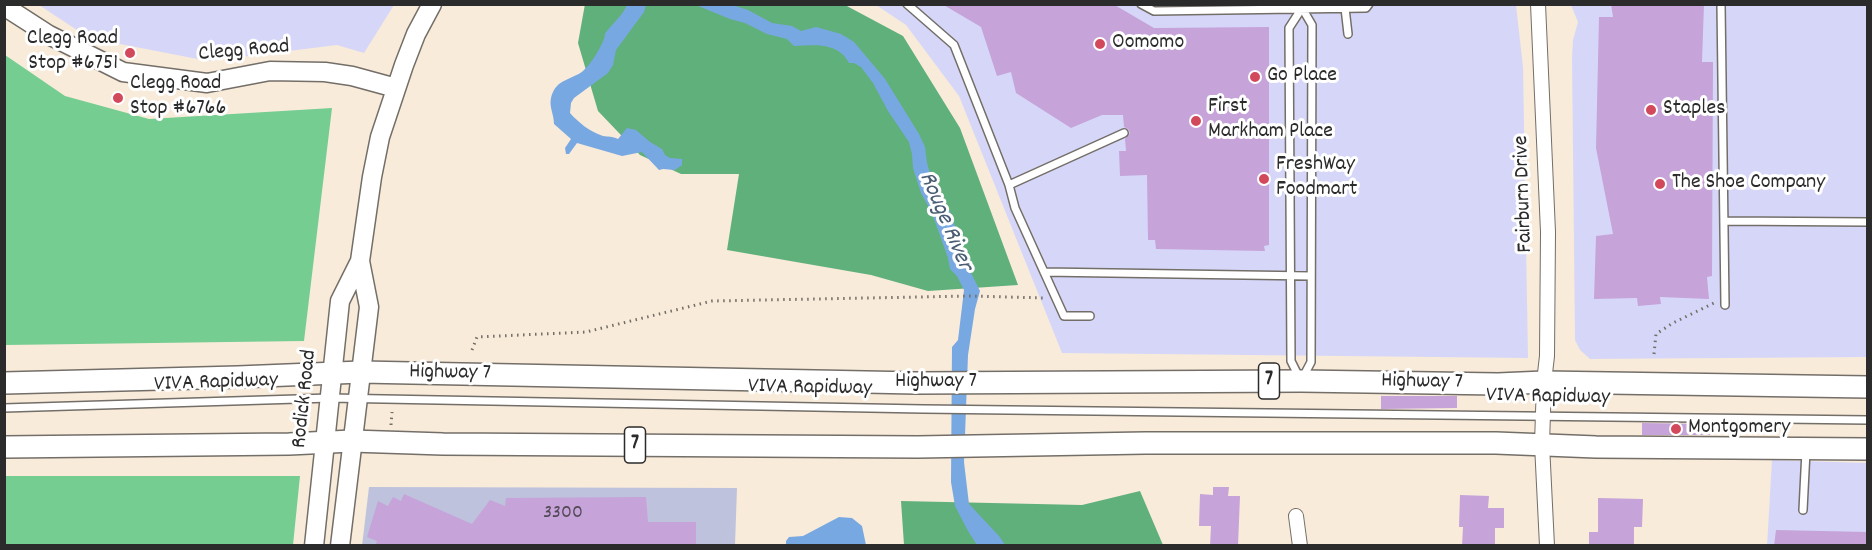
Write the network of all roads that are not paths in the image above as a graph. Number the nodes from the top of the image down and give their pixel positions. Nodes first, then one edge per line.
1 (432, 4) edge
2 (907, 4) edge
3 (1142, 4) edge
4 (1369, 4) edge
5 (1721, 4) edge
6 (4, 6) edge
7 (1302, 8) junction
8 (1345, 8) junction
9 (1540, 8) edge
10 (1348, 34) dead end
11 (396, 88) junction
12 (1124, 133) dead end
13 (1009, 185) junction
14 (1724, 221) junction
15 (1868, 222) edge
16 (360, 261) junction
17 (1044, 272) junction
18 (1290, 276) junction
19 (1311, 276) junction
20 (1725, 305) dead end
21 (1090, 316) dead end
22 (361, 372) junction
23 (333, 374) junction
24 (1301, 381) junction
25 (1544, 382) junction
26 (4, 383) edge
27 (1868, 387) edge
28 (330, 398) junction
29 (358, 399) junction
30 (4, 408) edge
31 (1543, 415) junction
32 (1868, 420) edge
33 (352, 441) junction
34 (325, 442) junction
35 (1542, 444) junction
36 (4, 447) edge
37 (1806, 449) junction
38 (1868, 449) edge
39 (1803, 510) dead end
40 (1296, 516) dead end
41 (315, 546) edge
42 (340, 546) edge
43 (1300, 546) edge
44 (1546, 546) edge

1 - 11 main road, Rodick Road
2 - 13 lane
3 - 7 lane
4 - 8 lane
5 - 14 lane
6 - 11 main road, Clegg Road
7 - 8 lane
7 - 18 lane
7 - 19 lane
8 - 10 lane
9 - 25 street, Fairburn Drive
11 - 16 main road, Rodick Road
12 - 13 lane
13 - 17 lane
14 - 15 lane
14 - 20 lane
16 - 22 main road, Rodick Road
16 - 23 main road, Rodick Road
17 - 18 lane
17 - 21 lane
18 - 19 lane
18 - 24 lane
19 - 24 lane
22 - 23 main road, Highway 7 / 7
22 - 24 main road, Highway 7 / 7
22 - 29 main road, Rodick Road
23 - 26 main road, Highway 7 / 7
23 - 28 main road, Rodick Road
24 - 25 main road, Highway 7 / 7
25 - 27 main road, Highway 7 / 7
25 - 31 street, Fairburn Drive
28 - 29 lane, VIVA Rapidway
28 - 30 lane, VIVA Rapidway
28 - 34 main road, Rodick Road
29 - 31 lane, VIVA Rapidway
29 - 33 main road, Rodick Road
31 - 32 lane, VIVA Rapidway
31 - 35 street, Fairburn Drive
33 - 34 main road, 7
33 - 35 main road, 7
33 - 42 main road, Rodick Road
34 - 36 main road, 7
34 - 41 main road, Rodick Road
35 - 37 main road, 7
35 - 44 street, Fairburn Drive
37 - 38 main road, 7
37 - 39 lane
40 - 43 street

